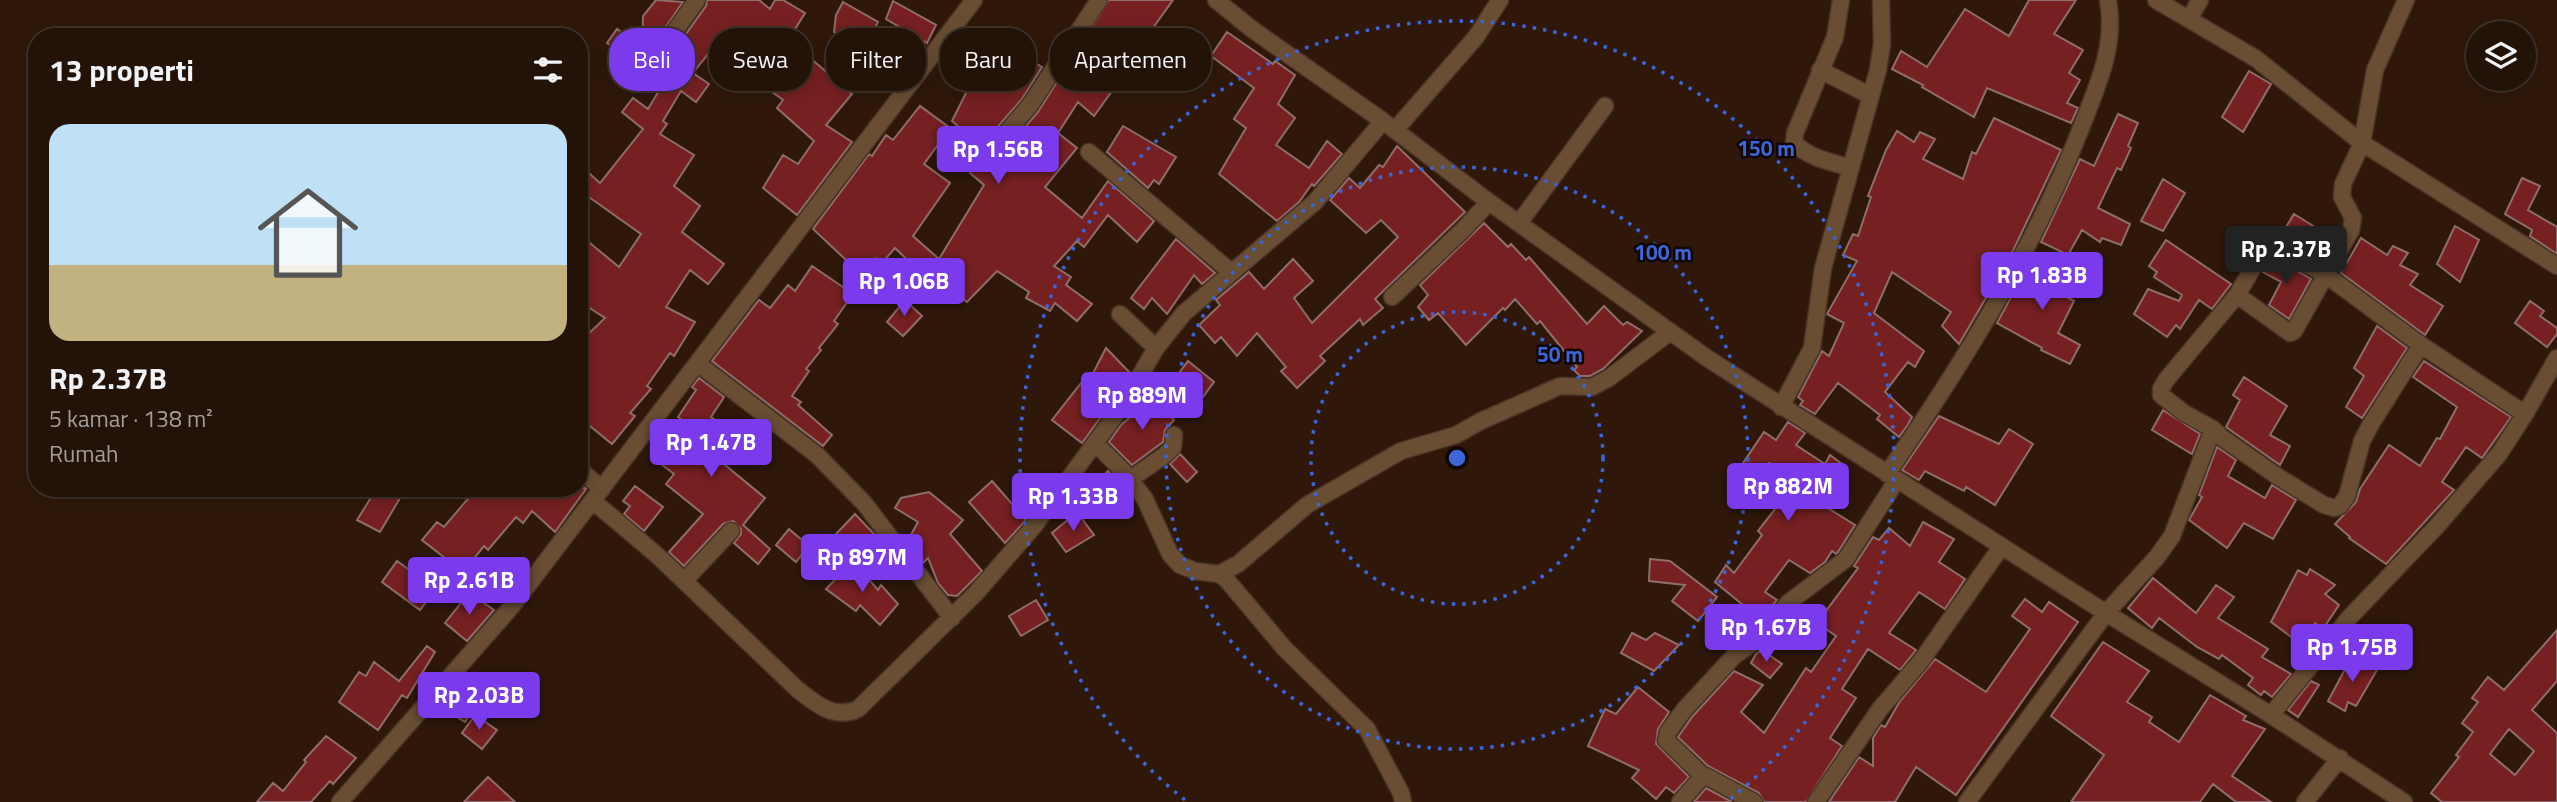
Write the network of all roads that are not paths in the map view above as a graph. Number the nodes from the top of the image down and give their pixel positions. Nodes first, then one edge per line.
1 (697, 0) edge
2 (974, 0) edge
3 (1099, 0) edge
4 (1216, 0) edge
5 (1500, 0) edge
6 (1841, 0) edge
7 (1881, 0) edge
8 (2108, 0) edge
9 (2156, 0) edge
10 (2200, 0) edge
11 (2406, 0) edge
12 (2189, 19) junction
13 (677, 28) edge
14 (1820, 70) junction
15 (1871, 96) junction
16 (1605, 106) dead end
17 (1389, 125) junction
18 (2362, 143) junction
19 (1089, 152) dead end
20 (983, 160) dead end
21 (1851, 168) junction
22 (1489, 202) junction
23 (1518, 223) junction
24 (2557, 266) edge
25 (1231, 272) junction
26 (2326, 275) junction
27 (2237, 295) junction
28 (1392, 297) dead end
29 (1120, 314) dead end
30 (1670, 332) junction
31 (2421, 345) junction
32 (1156, 348) junction
33 (2557, 358) edge
34 (697, 363) junction
35 (1781, 407) junction
36 (2525, 414) junction
37 (2213, 429) junction
38 (1174, 435) dead end
39 (1095, 443) junction
40 (1892, 477) junction
41 (1129, 480) junction
42 (588, 482) edge
43 (597, 495) junction
44 (731, 531) dead end
45 (2001, 547) junction
46 (1219, 574) junction
47 (684, 581) junction
48 (2106, 613) junction
49 (952, 618) junction
50 (2271, 715) junction
51 (2340, 758) junction
52 (1703, 776) junction
53 (340, 802) edge
54 (1403, 802) edge
55 (1680, 802) edge
56 (1754, 802) edge
57 (1816, 802) edge
58 (1967, 802) edge
59 (2305, 802) edge
60 (2404, 802) edge

1 - 13 street
2 - 34 street
3 - 20 street
4 - 17 street
5 - 17 street
6 - 14 street
7 - 15 street
8 - 40 street
9 - 12 street
10 - 12 street
11 - 18 street
12 - 18 street
14 - 15 street
14 - 21 street
15 - 21 street
16 - 23 street
17 - 22 street
17 - 25 street
18 - 24 street
18 - 26 street
19 - 25 street
21 - 35 street
22 - 23 street
22 - 28 street
23 - 30 street
25 - 32 street
26 - 27 street
26 - 27 street
26 - 31 street
27 - 37 street
29 - 32 street
30 - 35 street
30 - 46 street
31 - 36 street
31 - 37 street
32 - 39 street
33 - 36 street
34 - 43 street
34 - 49 street
35 - 40 street
36 - 50 street
37 - 48 street
38 - 41 street
39 - 41 street
39 - 49 street
40 - 45 street
40 - 52 street
41 - 46 street
42 - 43 street
43 - 47 street
43 - 53 street
44 - 47 street
45 - 48 street
45 - 57 street
46 - 54 street
47 - 49 street
48 - 50 street
48 - 58 street
50 - 51 street
51 - 59 street
51 - 60 street
52 - 55 street
52 - 56 street

